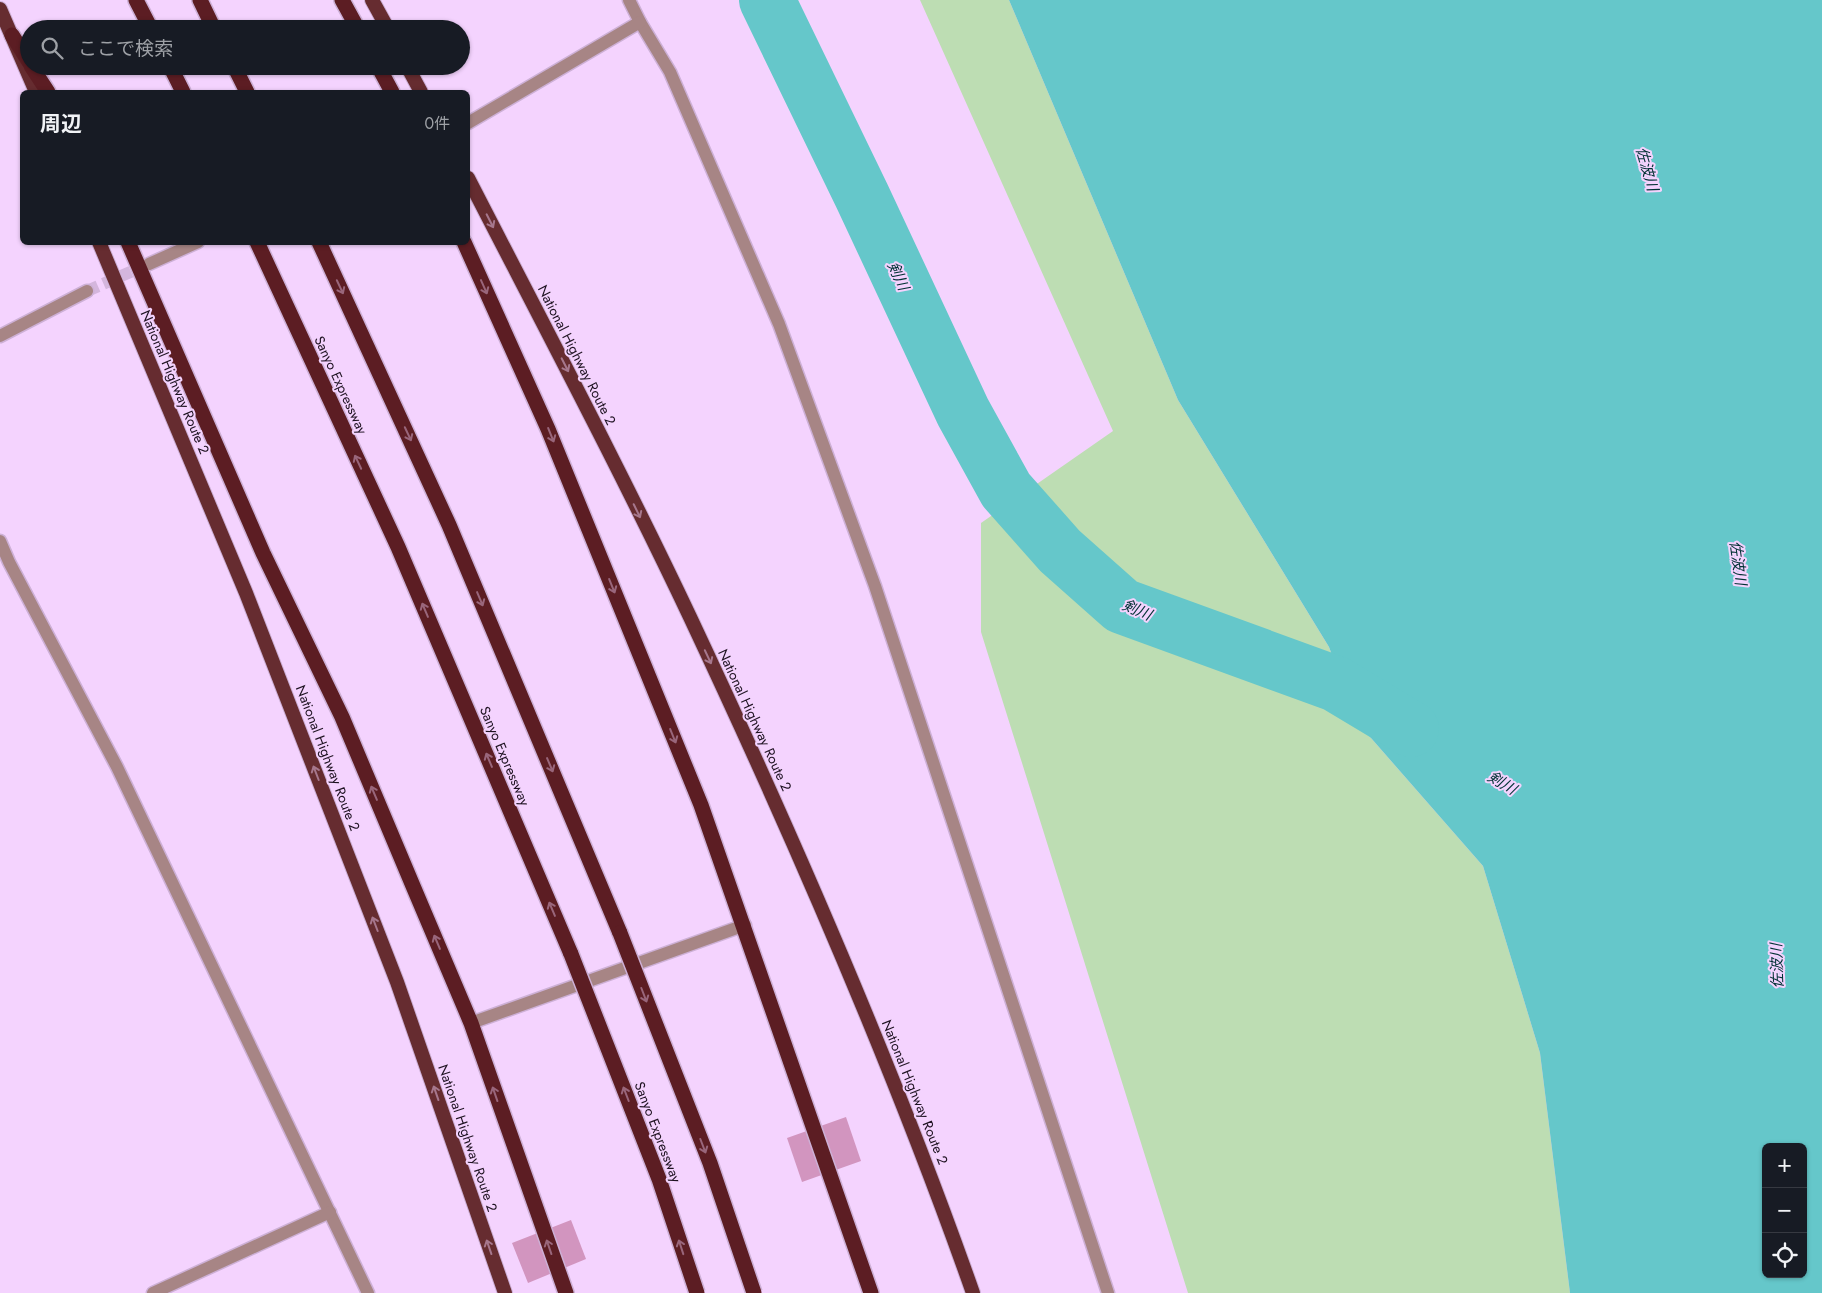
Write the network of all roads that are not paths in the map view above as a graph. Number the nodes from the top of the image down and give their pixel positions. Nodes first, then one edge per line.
1 (136, 0) edge
2 (200, 0) edge
3 (342, 0) edge
4 (372, 0) edge
5 (629, 0) edge
6 (0, 9) edge
7 (146, 20) edge
8 (210, 20) edge
9 (353, 20) edge
10 (383, 20) edge
11 (640, 22) junction
12 (12, 35) junction
13 (20, 48) edge
14 (20, 54) edge
15 (29, 75) edge
16 (37, 75) edge
17 (174, 75) edge
18 (238, 75) edge
19 (383, 75) edge
20 (412, 75) edge
21 (35, 90) edge
22 (47, 90) edge
23 (182, 90) edge
24 (246, 90) edge
25 (391, 90) edge
26 (420, 90) edge
27 (470, 122) edge
28 (470, 182) edge
29 (100, 245) edge
30 (129, 245) edge
31 (191, 245) edge
32 (258, 245) edge
33 (320, 245) edge
34 (465, 245) edge
35 (149, 264) tunnel mouth
36 (87, 291) tunnel mouth
37 (0, 336) edge
38 (0, 541) edge
39 (745, 925) junction
40 (471, 1023) junction
41 (330, 1212) junction
42 (153, 1293) edge
43 (368, 1293) edge
44 (505, 1293) edge
45 (566, 1293) edge
46 (697, 1293) edge
47 (754, 1293) edge
48 (871, 1293) edge
49 (973, 1293) edge
50 (1108, 1293) edge

1 - 7 highway
2 - 8 highway
3 - 9 highway
4 - 10 highway
5 - 11 street
6 - 12 highway
11 - 27 street
11 - 50 street
12 - 13 highway
12 - 14 highway
15 - 21 highway
16 - 22 highway
17 - 23 highway
18 - 24 highway
19 - 25 highway
20 - 26 highway
28 -> 49 highway, National Highway Route 2
44 -> 29 highway, National Highway Route 2
40 -> 30 highway
31 - 35 street
46 -> 32 highway, Sanyo Expressway, bridge
33 -> 47 highway, bridge
34 -> 39 highway
36 - 37 street
38 - 41 street
39 - 40 street
39 - 48 highway
45 -> 40 highway
41 - 42 street
41 - 43 street

